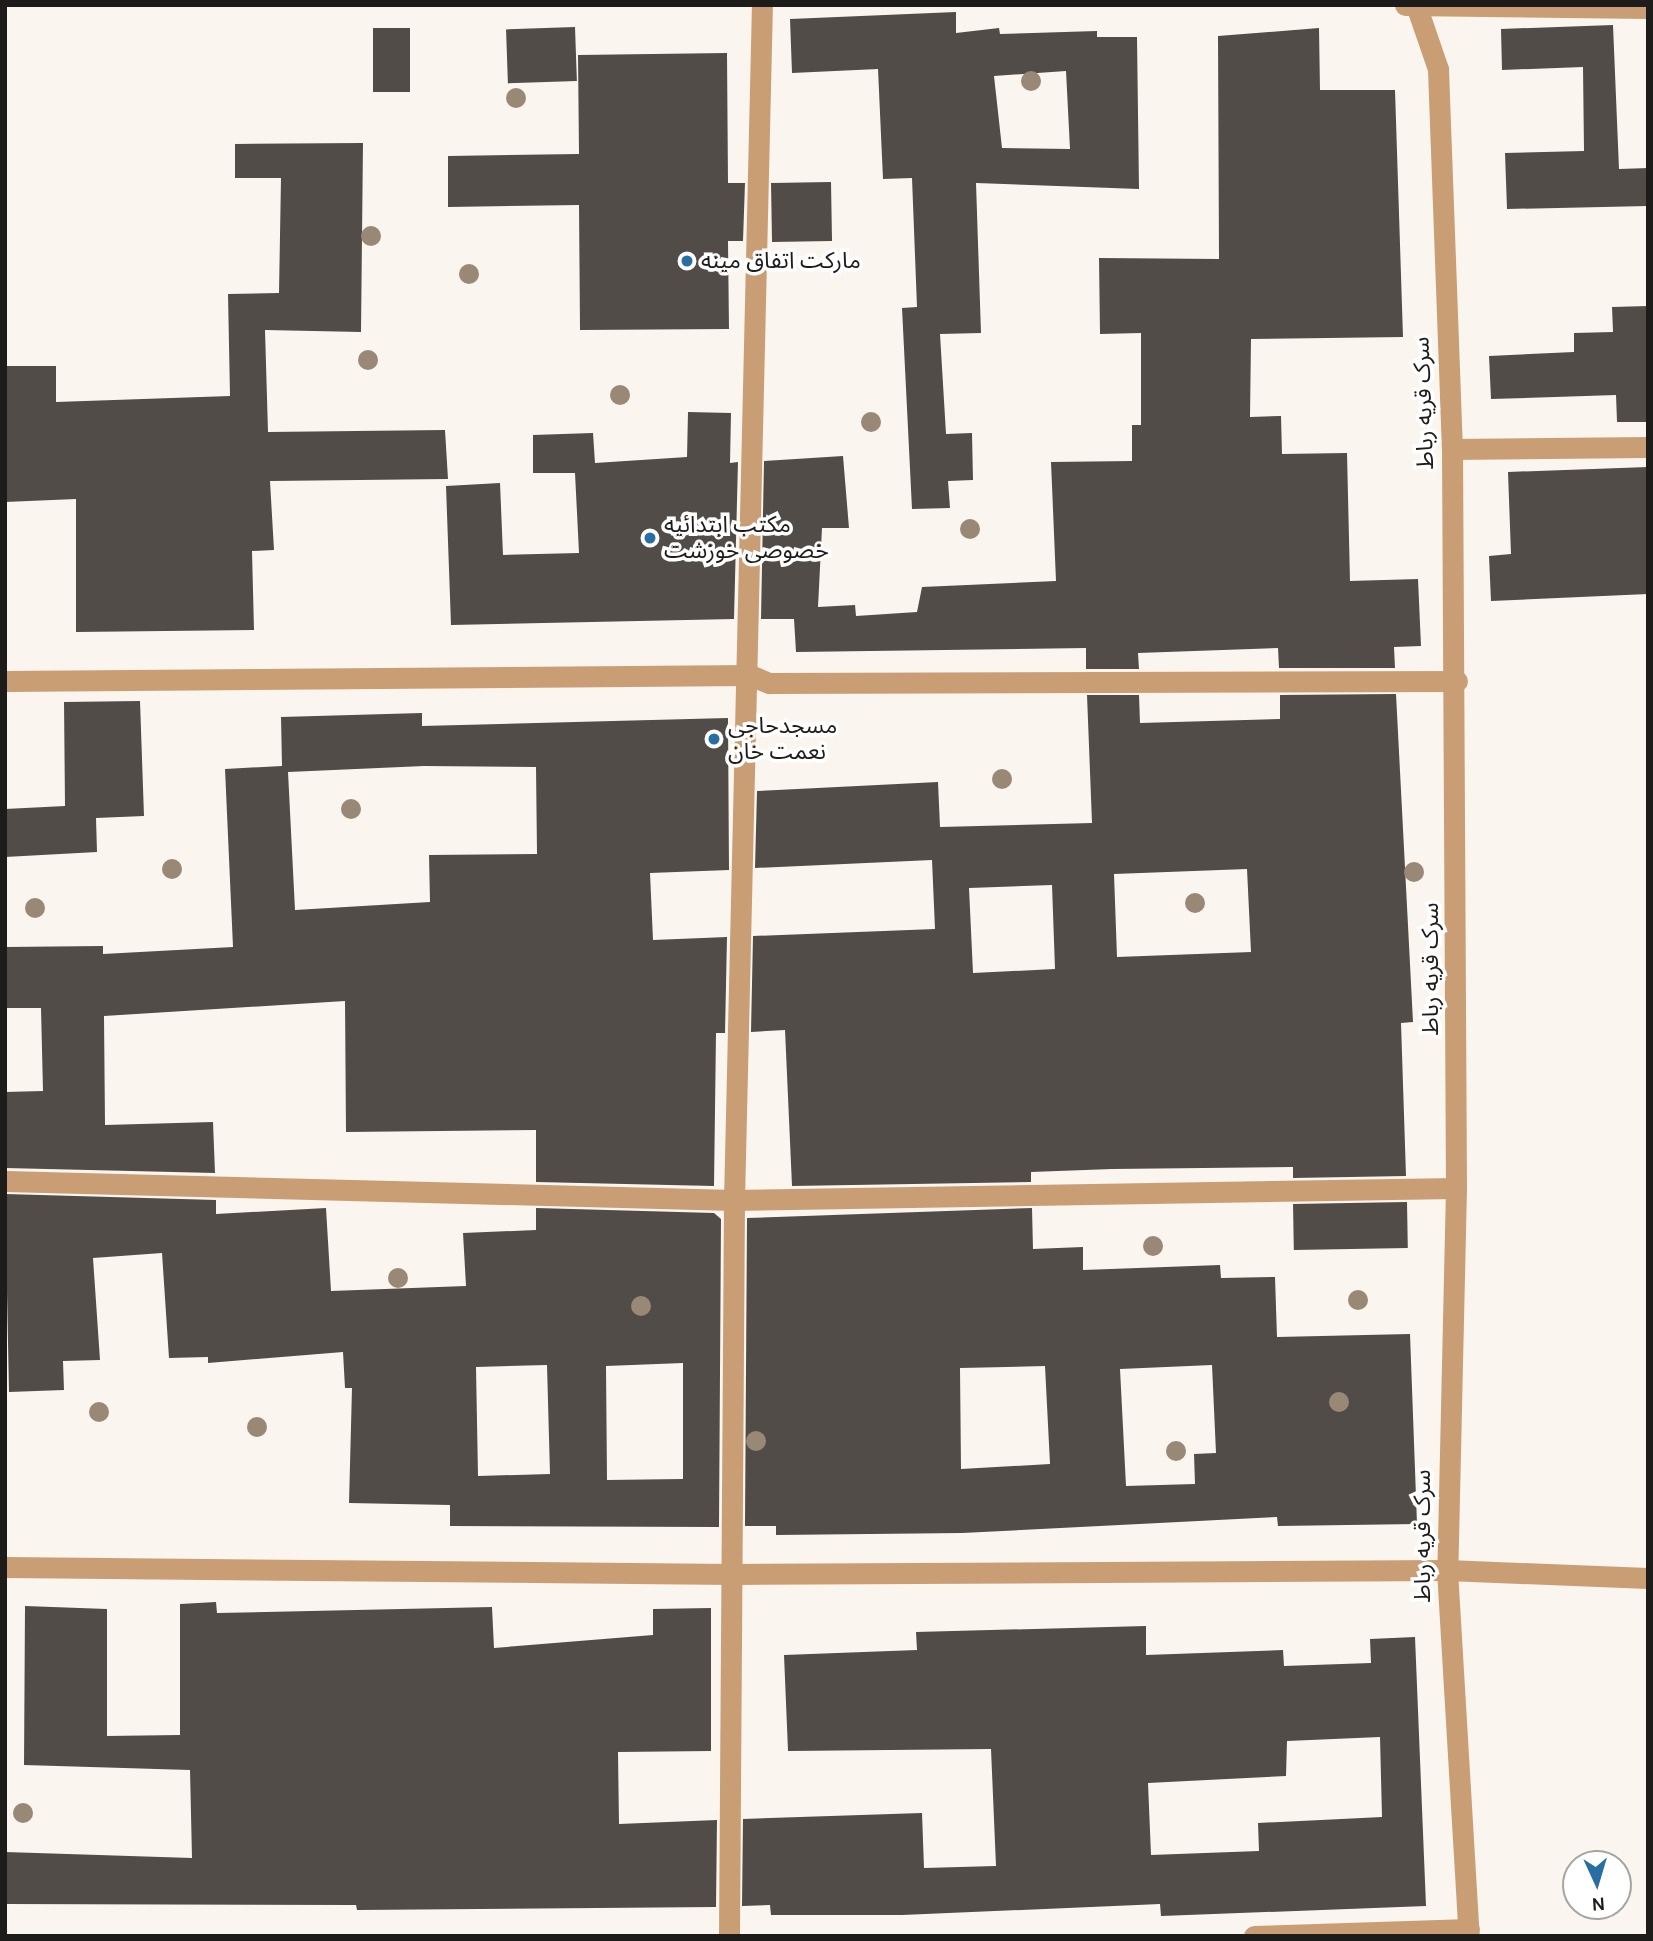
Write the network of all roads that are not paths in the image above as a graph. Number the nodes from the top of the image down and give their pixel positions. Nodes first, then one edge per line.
1 (762, 5) edge
2 (1403, 5) edge
3 (1416, 5) edge
4 (1648, 8) edge
5 (1648, 447) edge
6 (1452, 449) junction
7 (750, 675) junction
8 (5, 681) edge
9 (1457, 681) junction
10 (5, 1181) edge
11 (1456, 1188) junction
12 (734, 1200) junction
13 (5, 1567) edge
14 (1447, 1570) junction
15 (731, 1574) junction
16 (1648, 1578) edge
17 (1469, 1932) edge
18 (729, 1936) edge
19 (1254, 1936) edge

1 - 7 street
2 - 3 street
3 - 4 street
3 - 6 street, سرک قریه رباط
5 - 6 street
6 - 9 street, سرک قریه رباط
7 - 8 street
7 - 9 street
7 - 12 street
9 - 11 street, سرک قریه رباط
10 - 12 street
11 - 12 street
11 - 14 street, سرک قریه رباط
12 - 15 street
13 - 15 street
14 - 15 street
14 - 16 street
14 - 17 street, سرک قریه رباط
15 - 18 street
17 - 19 street

